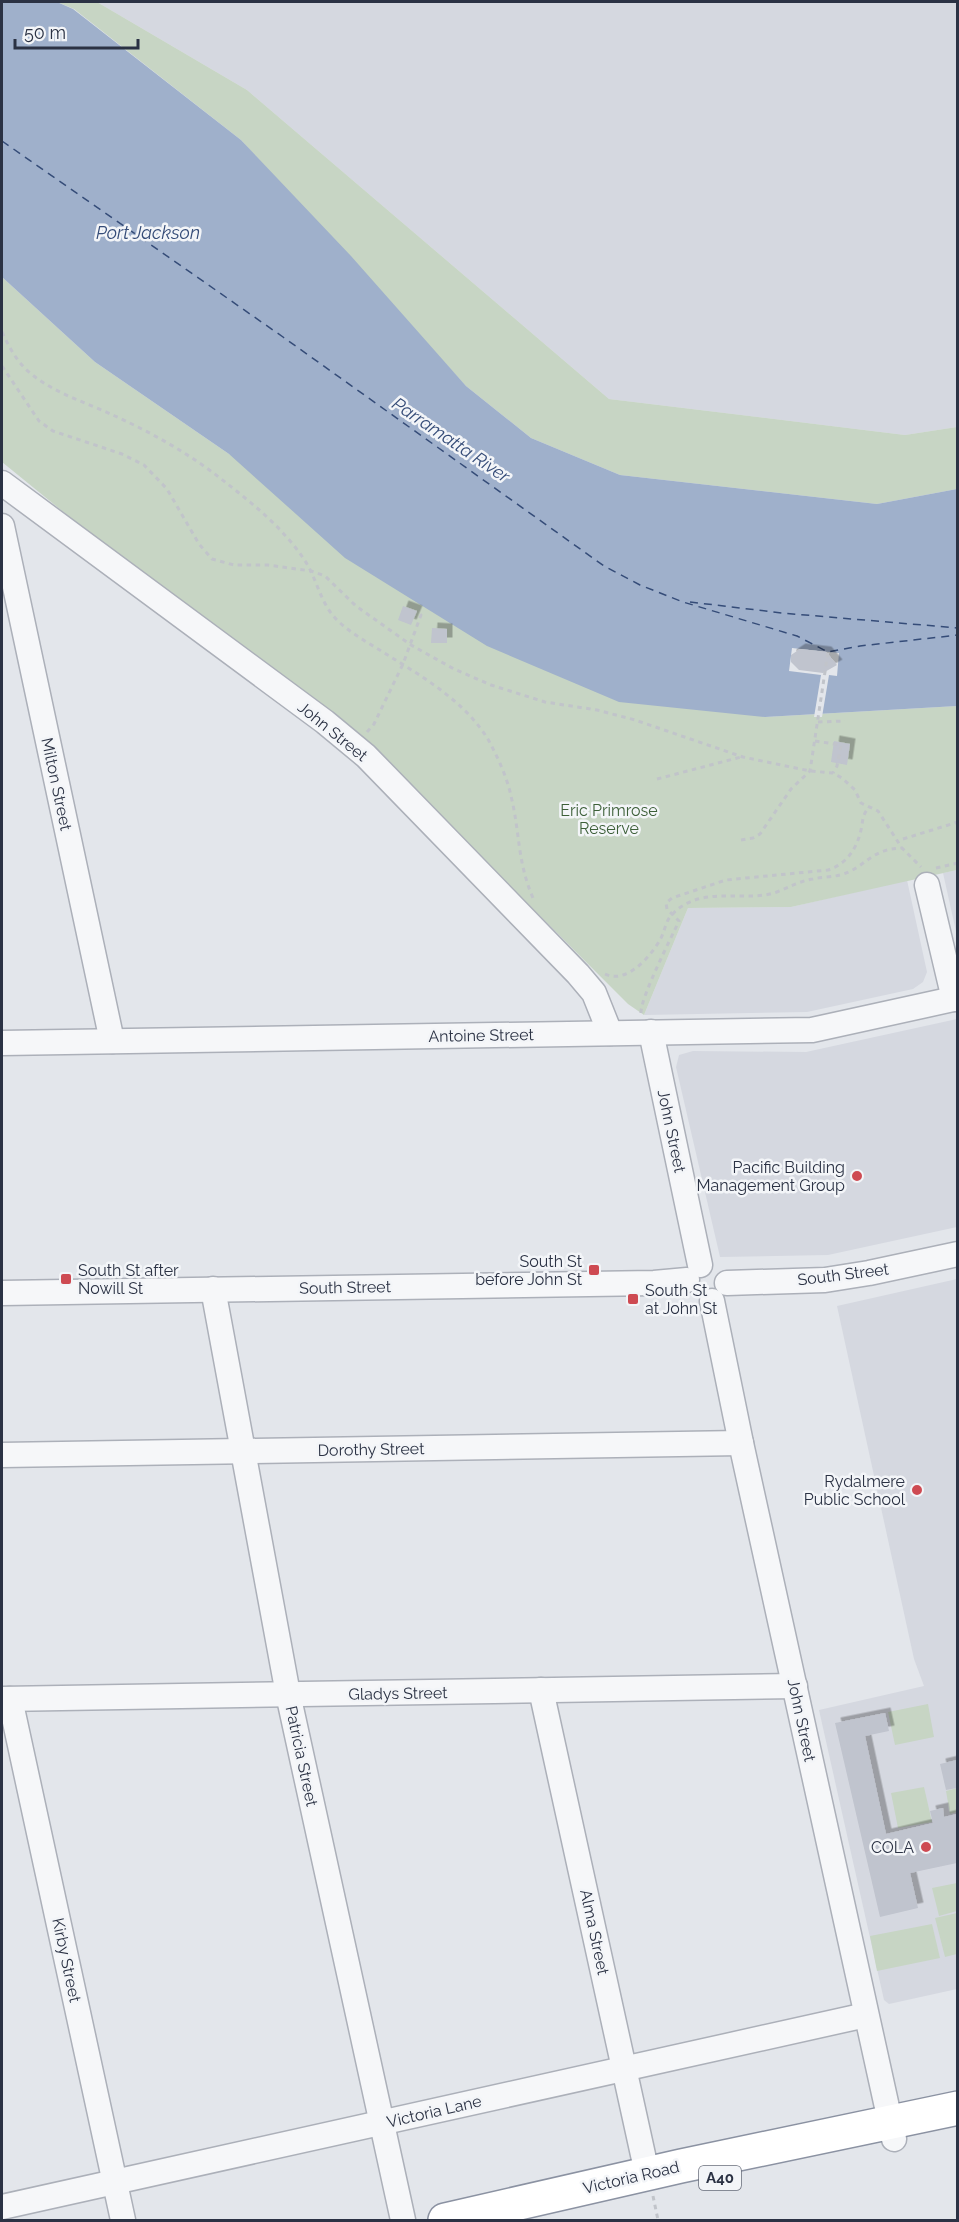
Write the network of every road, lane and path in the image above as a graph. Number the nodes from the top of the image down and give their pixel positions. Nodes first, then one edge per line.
1 (2, 332) edge
2 (2, 366) edge
3 (2, 485) edge
4 (2, 526) edge
5 (311, 571) junction
6 (416, 612) dead end
7 (411, 645) junction
8 (828, 652) dead end
9 (403, 664) junction
10 (818, 720) junction
11 (845, 721) dead end
12 (815, 741) junction
13 (354, 746) junction
14 (743, 757) junction
15 (810, 771) junction
16 (832, 773) junction
17 (657, 778) dead end
18 (869, 808) junction
19 (957, 822) edge
20 (903, 839) dead end
21 (741, 840) dead end
22 (902, 848) junction
23 (957, 863) edge
24 (927, 885) dead end
25 (537, 904) dead end
26 (673, 914) junction
27 (602, 972) dead end
28 (956, 998) edge
29 (647, 1025) junction
30 (610, 1033) junction
31 (112, 1041) junction
32 (2, 1043) edge
33 (957, 1254) edge
34 (694, 1272) junction
35 (727, 1283) junction
36 (213, 1289) junction
37 (2, 1293) edge
38 (712, 1301) junction
39 (741, 1443) junction
40 (244, 1450) junction
41 (2, 1455) edge
42 (795, 1686) junction
43 (541, 1690) junction
44 (288, 1694) junction
45 (6, 1699) edge
46 (866, 2015) junction
47 (625, 2068) junction
48 (957, 2108) edge
49 (382, 2122) junction
50 (957, 2125) edge
51 (892, 2131) junction
52 (115, 2182) junction
53 (652, 2195) edge
54 (2, 2207) edge
55 (123, 2220) edge
56 (403, 2220) edge
57 (445, 2220) edge
58 (524, 2220) edge

1 - 5 path
2 - 5 path
3 - 13 street, John Street
4 - 31 street, Milton Street
5 - 7 path
5 - 9 path
6 - 7 path
7 - 9 path
7 - 14 path
8 - 10 path
9 - 13 path
9 - 25 path
10 - 11 path
10 - 12 path
12 - 15 path
12 - 16 path
13 - 30 street, John Street
14 - 15 path
14 - 17 path
15 - 16 path
15 - 21 path
16 - 18 path
18 - 22 path
18 - 26 path
19 - 20 path
22 - 23 path
22 - 26 path
24 - 28 street
26 - 27 path
26 - 29 path
28 - 29 street, Antoine Street
29 - 30 street, Antoine Street
29 - 34 street, John Street
30 - 31 street, Antoine Street
31 - 32 street, Antoine Street
33 - 35 street, South Street
34 - 35 street
34 - 36 street, South Street
34 - 38 street
35 - 38 street
36 - 37 street, South Street
36 - 40 street, Patricia Street
38 - 39 street, John Street
39 - 40 street, Dorothy Street
39 - 42 street, John Street
40 - 41 street, Dorothy Street
40 - 44 street, Patricia Street
42 - 43 street, Gladys Street
42 - 46 street, John Street
43 - 44 street, Gladys Street
43 - 47 street, Alma Street
44 - 45 street, Gladys Street
44 - 49 street, Patricia Street
45 - 52 street, Kirby Street
46 - 47 street, Victoria Lane
46 - 51 street, John Street
47 - 49 street, Victoria Lane
47 - 53 street, Alma Street
48 - 51 highway, Victoria Road / A40
49 - 52 street, Victoria Lane
49 - 56 street, Patricia Street
50 - 51 highway, Victoria Road / A40
51 - 53 highway, Victoria Road / A40
52 - 54 street, Victoria Lane
52 - 55 street, Kirby Street
53 - 57 highway, Victoria Road / A40
53 - 58 highway, Victoria Road / A40

